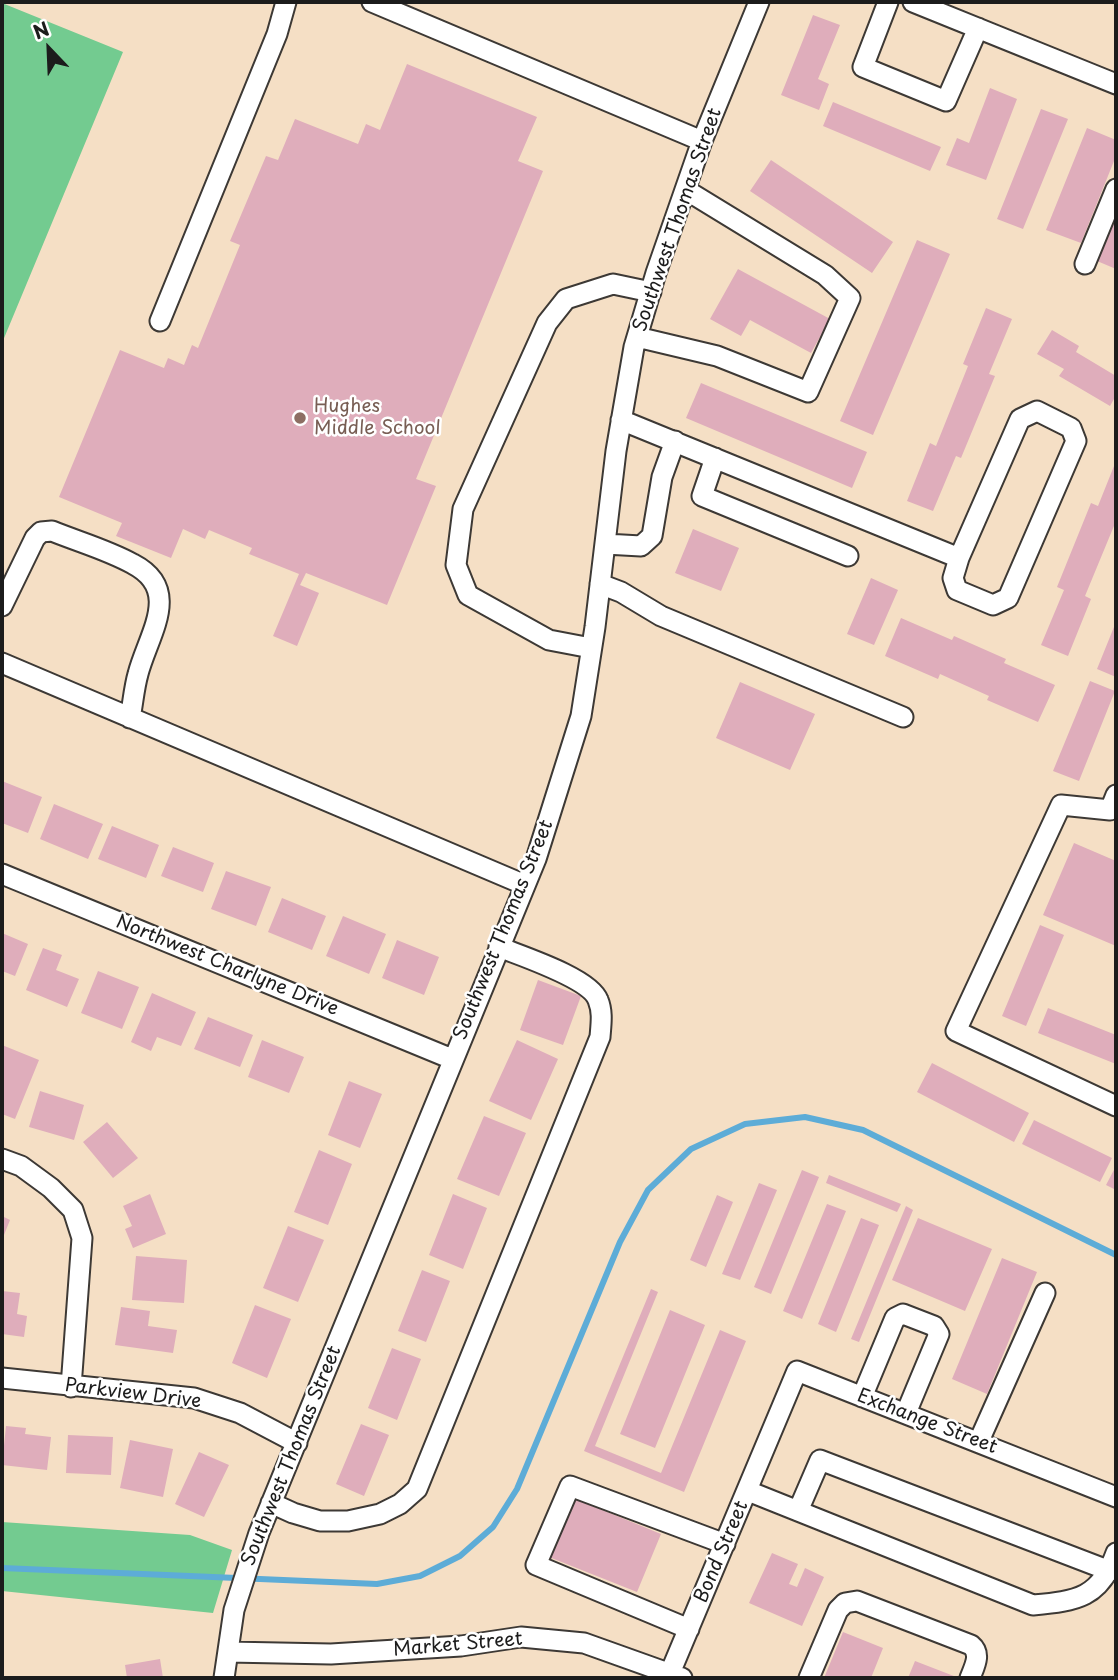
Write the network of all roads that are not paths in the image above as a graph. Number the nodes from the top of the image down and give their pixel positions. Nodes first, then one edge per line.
1 (286, 2) edge
2 (372, 2) edge
3 (759, 2) edge
4 (888, 2) edge
5 (913, 2) edge
6 (978, 28) junction
7 (1116, 84) edge
8 (702, 141) junction
9 (1116, 189) edge
10 (686, 190) junction
11 (1085, 264) dead end
12 (650, 292) junction
13 (160, 321) dead end
14 (637, 337) junction
15 (621, 420) junction
16 (675, 441) junction
17 (715, 458) junction
18 (605, 544) junction
19 (848, 556) dead end
20 (959, 558) junction
21 (600, 584) junction
22 (2, 606) edge
23 (591, 648) junction
24 (2, 663) edge
25 (903, 717) dead end
26 (130, 718) junction
27 (1114, 806) edge
28 (2, 874) edge
29 (525, 885) junction
30 (499, 947) junction
31 (452, 1059) junction
32 (1116, 1106) edge
33 (2, 1159) edge
34 (1045, 1293) dead end
35 (2, 1378) edge
36 (71, 1387) junction
37 (862, 1396) junction
38 (906, 1413) junction
39 (773, 1431) joint
40 (979, 1441) junction
41 (297, 1443) junction
42 (748, 1491) junction
43 (1116, 1497) edge
44 (271, 1503) junction
45 (798, 1511) junction
46 (725, 1544) junction
47 (1113, 1562) edge
48 (689, 1629) junction
49 (228, 1651) junction
50 (676, 1676) edge
51 (223, 1678) edge
52 (809, 1678) edge
53 (970, 1678) edge

1 - 13 street
2 - 8 street
3 - 8 street, Southwest Thomas Street
4 - 6 street
5 - 6 street
6 - 7 street
8 - 10 street, Southwest Thomas Street
9 - 11 street
10 - 12 street, Southwest Thomas Street
10 - 14 street
12 - 14 street, Southwest Thomas Street
12 - 23 street
14 - 15 street, Southwest Thomas Street
15 - 16 street
15 - 18 street, Southwest Thomas Street
16 - 17 street
16 - 18 street
17 - 19 street
17 - 20 street
18 - 21 street, Southwest Thomas Street
20 - 20 street
21 - 23 street, Southwest Thomas Street
21 - 25 street
22 - 26 street
23 - 29 street, Southwest Thomas Street
24 - 26 street
26 - 29 street
27 - 32 street
28 - 31 street, Northwest Charlyne Drive
29 - 30 street, Southwest Thomas Street
30 - 31 street, Southwest Thomas Street
30 - 44 street
31 - 41 street, Southwest Thomas Street
33 - 36 street
34 - 40 street
35 - 36 street, Parkview Drive
36 - 41 street, Parkview Drive
37 - 38 street, Exchange Street
37 - 38 street
37 - 39 street, Exchange Street
38 - 40 street, Exchange Street
39 - 42 street, Bond Street
40 - 43 street, Exchange Street
41 - 44 street, Southwest Thomas Street
42 - 45 street
42 - 46 street, Bond Street
44 - 49 street, Southwest Thomas Street
45 - 47 street
45 - 47 street
46 - 48 street, Bond Street
46 - 48 street
48 - 50 street, Bond Street
49 - 50 street, Market Street
49 - 51 street, Southwest Thomas Street
52 - 53 street

